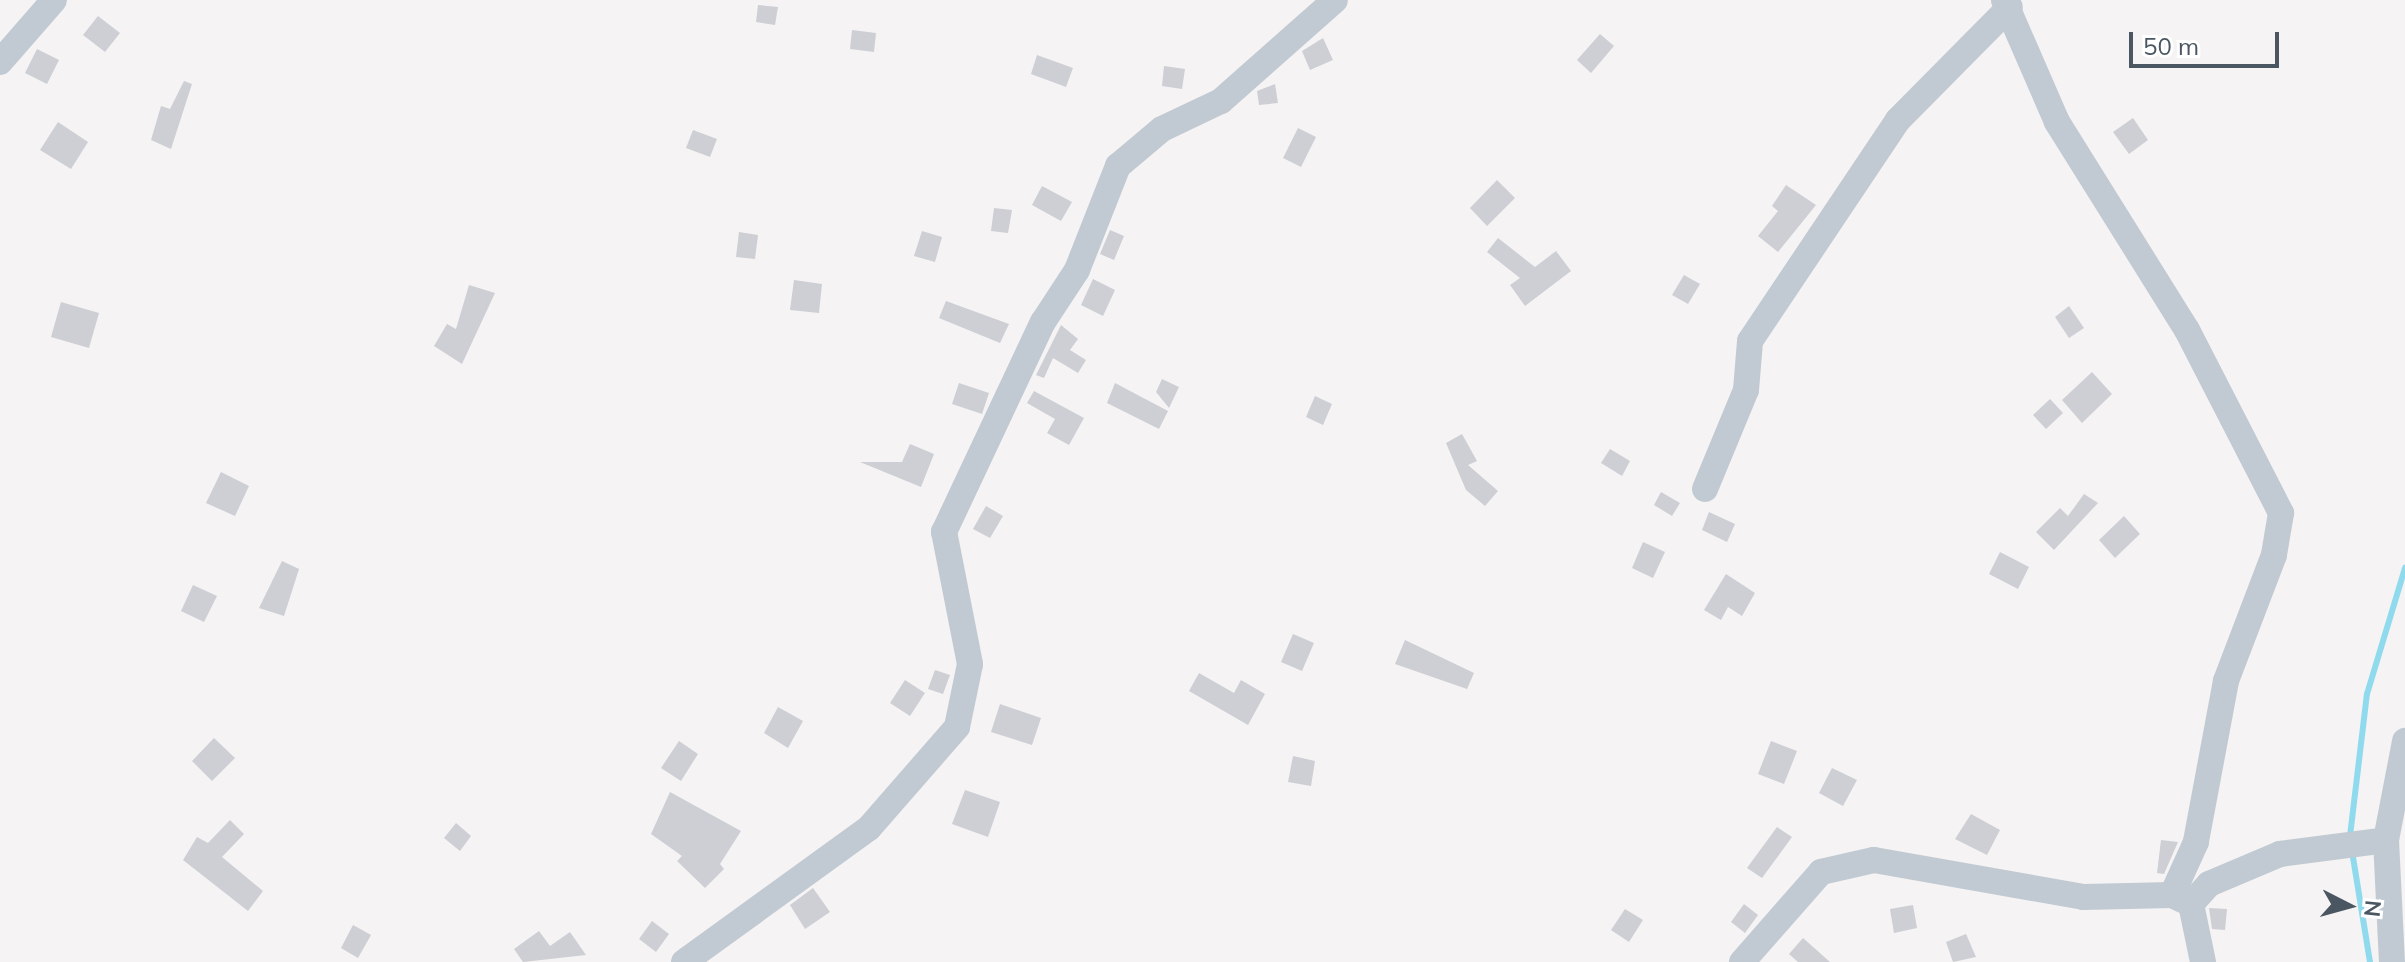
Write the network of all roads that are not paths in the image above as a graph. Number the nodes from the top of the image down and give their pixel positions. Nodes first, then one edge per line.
1 (54, 0) edge
2 (1335, 0) edge
3 (2007, 4) edge
4 (0, 62) edge
5 (1705, 489) dead end
6 (2405, 741) edge
7 (2364, 842) junction
8 (2182, 900) junction
9 (684, 962) edge
10 (1742, 962) edge
11 (2203, 962) edge
12 (2392, 962) edge

1 - 4 street
2 - 9 street
3 - 5 street
3 - 8 street
6 - 7 street
7 - 8 street
7 - 12 street
8 - 10 street
8 - 11 street

